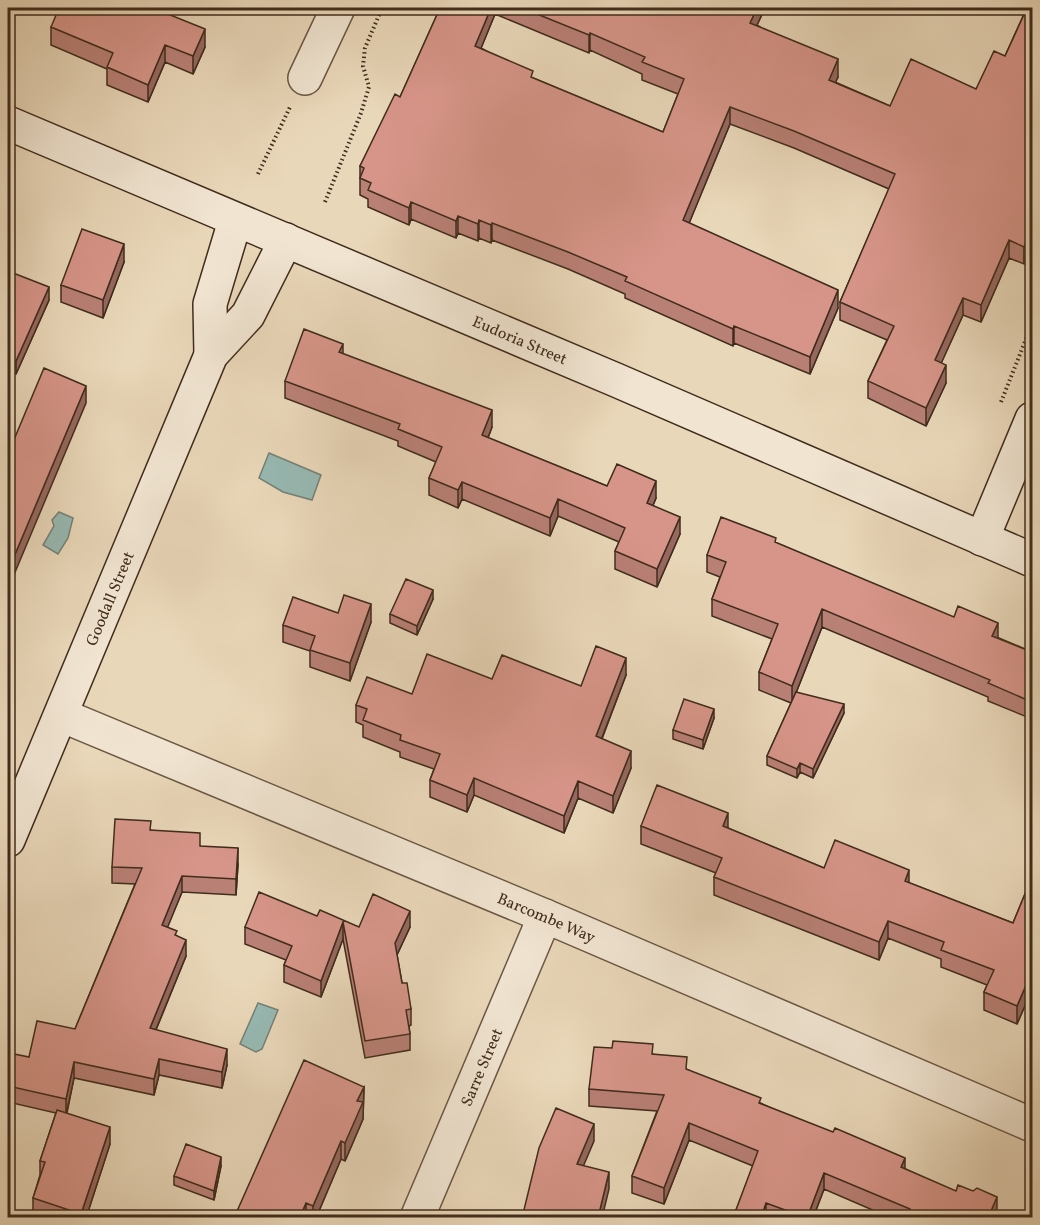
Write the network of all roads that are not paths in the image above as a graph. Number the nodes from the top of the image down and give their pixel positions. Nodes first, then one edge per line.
1 (338, 8) edge
2 (305, 78) road end
3 (8, 123) edge
4 (235, 221) junction
5 (286, 240) junction
6 (211, 355) junction
7 (1032, 419) edge
8 (982, 539) junction
9 (1032, 560) edge
10 (61, 715) junction
11 (8, 840) edge
12 (545, 916) junction
13 (1032, 1125) edge
14 (417, 1218) edge

1 - 2 street
3 - 4 street, Eudoria Street
4 - 5 street, Eudoria Street
4 - 6 street, Goodall Street
5 - 6 street, Goodall Street
5 - 8 street, Eudoria Street
6 - 10 street, Goodall Street
7 - 8 street
8 - 9 street, Eudoria Street
10 - 11 street, Goodall Street
10 - 12 street, Barcombe Way
12 - 13 street, Barcombe Way
12 - 14 street, Sarre Street

